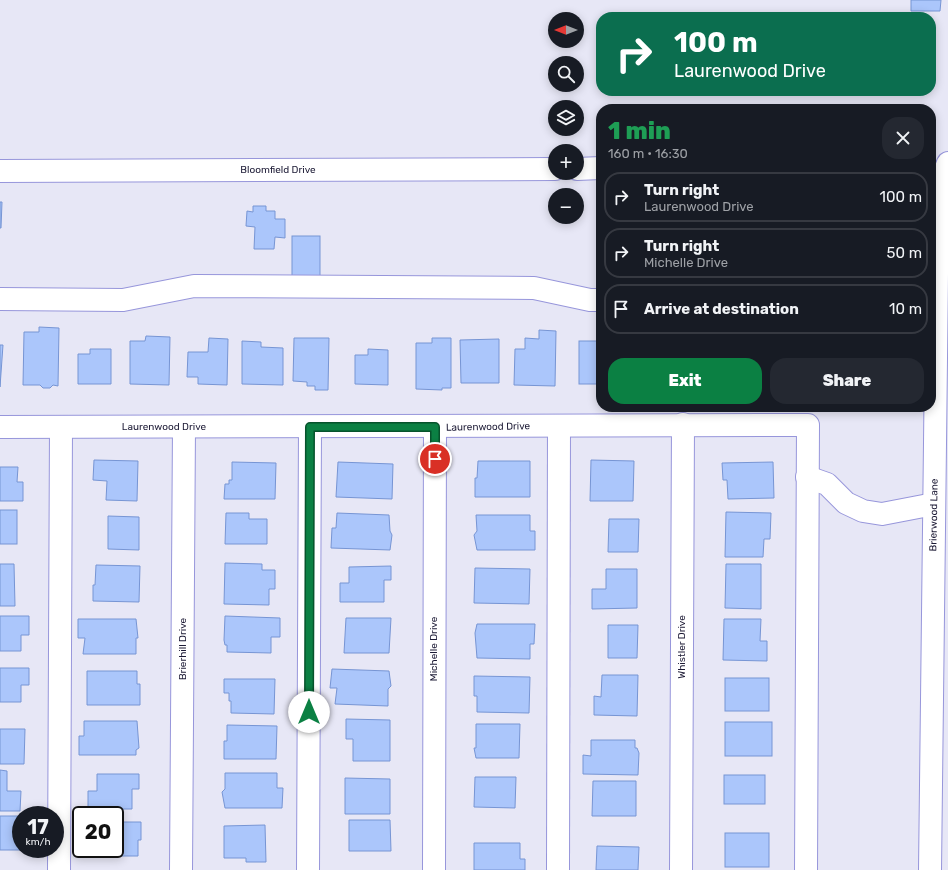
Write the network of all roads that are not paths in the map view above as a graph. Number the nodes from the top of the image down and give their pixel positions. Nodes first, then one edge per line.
1 (948, 163) edge
2 (584, 168) edge
3 (596, 168) edge
4 (548, 169) edge
5 (0, 171) edge
6 (936, 179) edge
7 (0, 299) edge
8 (596, 300) edge
9 (934, 412) edge
10 (683, 424) junction
11 (560, 426) junction
12 (0, 427) edge
13 (61, 427) junction
14 (184, 427) junction
15 (310, 427) junction
16 (435, 427) junction
17 (807, 477) junction
18 (934, 504) junction
19 (59, 870) edge
20 (181, 870) edge
21 (308, 870) edge
22 (434, 870) edge
23 (558, 870) edge
24 (681, 870) edge
25 (806, 870) edge
26 (930, 870) edge

1 - 6 street, Brierwood Lane
2 - 3 street
4 - 5 street, Bloomfield Drive
7 - 8 street
9 - 18 street, Brierwood Lane
10 - 11 street, Laurenwood Drive
10 - 17 street, Laurenwood Drive
10 - 24 street, Whistler Drive
11 - 16 street, Laurenwood Drive
11 - 23 street
12 - 13 street, Laurenwood Drive
13 - 14 street, Laurenwood Drive
13 - 19 street
14 - 15 street, Laurenwood Drive
14 - 20 street, Brierhill Drive
15 - 16 street, Laurenwood Drive
15 - 21 street
16 - 22 street, Michelle Drive
17 - 18 street
17 - 25 street
18 - 26 street, Brierwood Lane

